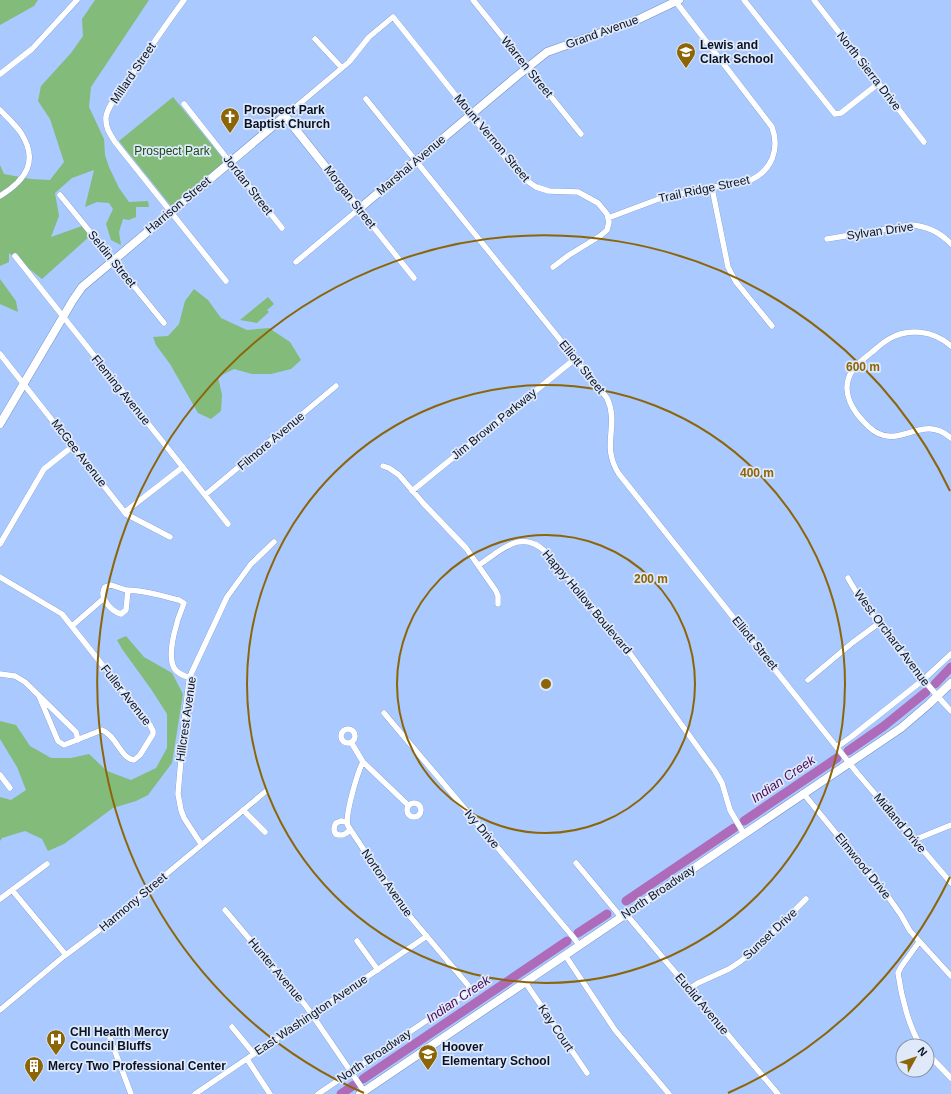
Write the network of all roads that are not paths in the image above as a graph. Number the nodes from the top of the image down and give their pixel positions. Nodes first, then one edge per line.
1 (77, 0) edge
2 (184, 0) edge
3 (473, 0) edge
4 (744, 0) edge
5 (814, 0) edge
6 (678, 1) edge
7 (393, 17) joint
8 (315, 39) dead end
9 (342, 68) junction
10 (527, 68) junction
11 (0, 74) edge
12 (879, 83) junction
13 (366, 99) dead end
14 (184, 104) dead end
15 (0, 110) edge
16 (471, 115) junction
17 (285, 116) junction
18 (580, 134) dead end
19 (924, 142) dead end
20 (230, 162) junction
21 (415, 162) junction
22 (712, 188) junction
23 (60, 195) dead end
24 (0, 196) edge
25 (359, 209) junction
26 (171, 212) junction
27 (608, 218) junction
28 (282, 228) dead end
29 (827, 239) dead end
30 (951, 244) edge
31 (15, 256) dead end
32 (113, 260) junction
33 (296, 262) dead end
34 (553, 267) dead end
35 (414, 278) dead end
36 (226, 281) dead end
37 (63, 316) junction
38 (164, 323) dead end
39 (772, 326) dead end
40 (951, 346) edge
41 (0, 354) edge
42 (576, 358) junction
43 (24, 384) junction
44 (336, 386) dead end
45 (0, 424) edge
46 (951, 438) edge
47 (73, 446) junction
48 (383, 466) dead end
49 (183, 467) junction
50 (412, 491) junction
51 (205, 495) junction
52 (125, 512) junction
53 (228, 524) dead end
54 (170, 537) dead end
55 (274, 542) dead end
56 (0, 544) edge
57 (479, 565) junction
58 (0, 577) edge
59 (848, 578) dead end
60 (128, 590) junction
61 (103, 599) junction
62 (498, 604) dead end
63 (879, 623) junction
64 (72, 626) junction
65 (951, 654) edge
66 (0, 674) edge
67 (190, 678) junction
68 (808, 680) dead end
69 (923, 680) junction
70 (951, 683) edge
71 (39, 696) junction
72 (937, 696) junction
73 (951, 711) edge
74 (384, 713) dead end
75 (78, 740) junction
76 (351, 742) dead end
77 (837, 747) junction
78 (363, 762) junction
79 (850, 762) junction
80 (0, 775) edge
81 (10, 788) dead end
82 (265, 792) dead end
83 (804, 793) junction
84 (408, 806) dead end
85 (243, 810) junction
86 (346, 822) junction
87 (951, 825) edge
88 (350, 830) junction
89 (265, 832) dead end
90 (744, 834) junction
91 (914, 840) junction
92 (201, 844) junction
93 (576, 863) dead end
94 (46, 864) dead end
95 (951, 883) edge
96 (12, 890) junction
97 (0, 899) edge
98 (806, 899) dead end
99 (225, 910) dead end
100 (624, 915) junction
101 (427, 936) junction
102 (357, 941) dead end
103 (920, 942) junction
104 (579, 945) junction
105 (66, 955) junction
106 (565, 955) junction
107 (378, 970) junction
108 (951, 976) edge
109 (525, 982) junction
110 (689, 989) junction
111 (470, 991) joint
112 (0, 1010) edge
113 (312, 1015) junction
114 (232, 1027) dead end
115 (110, 1038) dead end
116 (916, 1038) edge
117 (254, 1054) junction
118 (247, 1059) junction
119 (935, 1061) edge
120 (351, 1071) junction
121 (587, 1073) dead end
122 (951, 1078) edge
123 (362, 1092) edge
124 (131, 1094) edge
125 (195, 1094) edge
126 (270, 1094) edge
127 (318, 1094) edge
128 (669, 1094) edge
129 (778, 1094) edge

1 - 11 street
2 - 26 street, Millard Street
3 - 10 street, Warren Street
4 - 12 street
5 - 12 street, North Sierra Drive
6 - 10 street, Grand Avenue
6 - 22 street, Trail Ridge Street
7 - 9 street, Harrison Street
7 - 16 street, Mount Vernon Street
8 - 9 street
9 - 17 street, Harrison Street
10 - 16 street, Marshal Avenue
10 - 18 street, Warren Street
12 - 19 street, North Sierra Drive
13 - 21 street, Elliott Street
14 - 20 street, Jordan Street
15 - 24 street
16 - 21 street, Marshal Avenue
16 - 27 street, Mount Vernon Street
17 - 20 street, Harrison Street
17 - 25 street, Morgan Street
20 - 26 street, Harrison Street
20 - 28 street, Jordan Street
21 - 25 street, Marshal Avenue
21 - 42 street, Elliott Street
22 - 27 street, Trail Ridge Street
22 - 39 street
23 - 32 street, Seldin Street
25 - 33 street, Marshal Avenue
25 - 35 street, Morgan Street
26 - 32 street, Harrison Street
26 - 36 street, Millard Street
27 - 34 street
29 - 30 street, Sylvan Drive
31 - 37 street, Fleming Avenue
32 - 37 street, Harrison Street
32 - 38 street, Seldin Street
37 - 43 street, Harrison Street
37 - 49 street, Fleming Avenue
40 - 46 street
41 - 43 street, McGee Avenue
42 - 50 street, Jim Brown Parkway
42 - 77 street, Elliott Street
43 - 45 street, Harrison Street
43 - 47 street, McGee Avenue
44 - 51 street, Filmore Avenue
47 - 52 street, McGee Avenue
47 - 56 street
48 - 50 street
49 - 51 street, Fleming Avenue
49 - 52 street
50 - 57 street
51 - 53 street, Fleming Avenue
52 - 54 street, McGee Avenue
55 - 67 street, Hillcrest Avenue
57 - 62 street
57 - 90 street, Happy Hollow Boulevard
58 - 64 street, Fuller Avenue
59 - 63 street, West Orchard Avenue
60 - 61 street
60 - 61 street
60 - 67 street
61 - 64 street
63 - 68 street
63 - 69 street, West Orchard Avenue
64 - 75 street, Fuller Avenue
65 - 69 street
66 - 71 street
67 - 92 street, Hillcrest Avenue
69 - 72 street, West Orchard Avenue
69 - 77 street
70 - 72 street, North Broadway
71 - 75 street
71 - 75 street, Fuller Avenue
72 - 73 street, West Orchard Avenue
72 - 79 street, North Broadway
74 - 104 street, Ivy Drive
76 - 78 street
77 - 79 street, Elliott Street
78 - 84 street
78 - 86 street
79 - 83 street, North Broadway
79 - 91 street, Midland Drive
80 - 81 street
82 - 85 street, Harmony Street
83 - 90 street, North Broadway
83 - 103 street, Elmwood Drive
85 - 89 street
85 - 92 street, Harmony Street
86 - 88 street, Norton Avenue
86 - 88 street
87 - 91 street
88 - 101 street, Norton Avenue
90 - 100 street, North Broadway
91 - 95 street, Midland Drive
92 - 105 street, Harmony Street
93 - 100 street, Euclid Avenue
94 - 96 street
96 - 97 street
96 - 105 street
98 - 110 street, Sunset Drive
99 - 113 street, Hunter Avenue
100 - 104 street, North Broadway
100 - 110 street, Euclid Avenue
101 - 107 street, East Washington Avenue
101 - 111 street, Norton Avenue
102 - 107 street
103 - 108 street, Elmwood Drive
103 - 116 street
104 - 106 street, North Broadway
105 - 112 street, Harmony Street
106 - 109 street, North Broadway
106 - 128 street
107 - 113 street, East Washington Avenue
109 - 121 street, Kay Court
109 - 123 street, North Broadway
110 - 129 street, Euclid Avenue
111 - 120 street, North Broadway
113 - 117 street, East Washington Avenue
113 - 120 street, Hunter Avenue
114 - 117 street
115 - 124 street
117 - 118 street, East Washington Avenue
118 - 125 street, East Washington Avenue
118 - 126 street
119 - 122 street
120 - 123 street, Hunter Avenue
120 - 127 street, North Broadway

